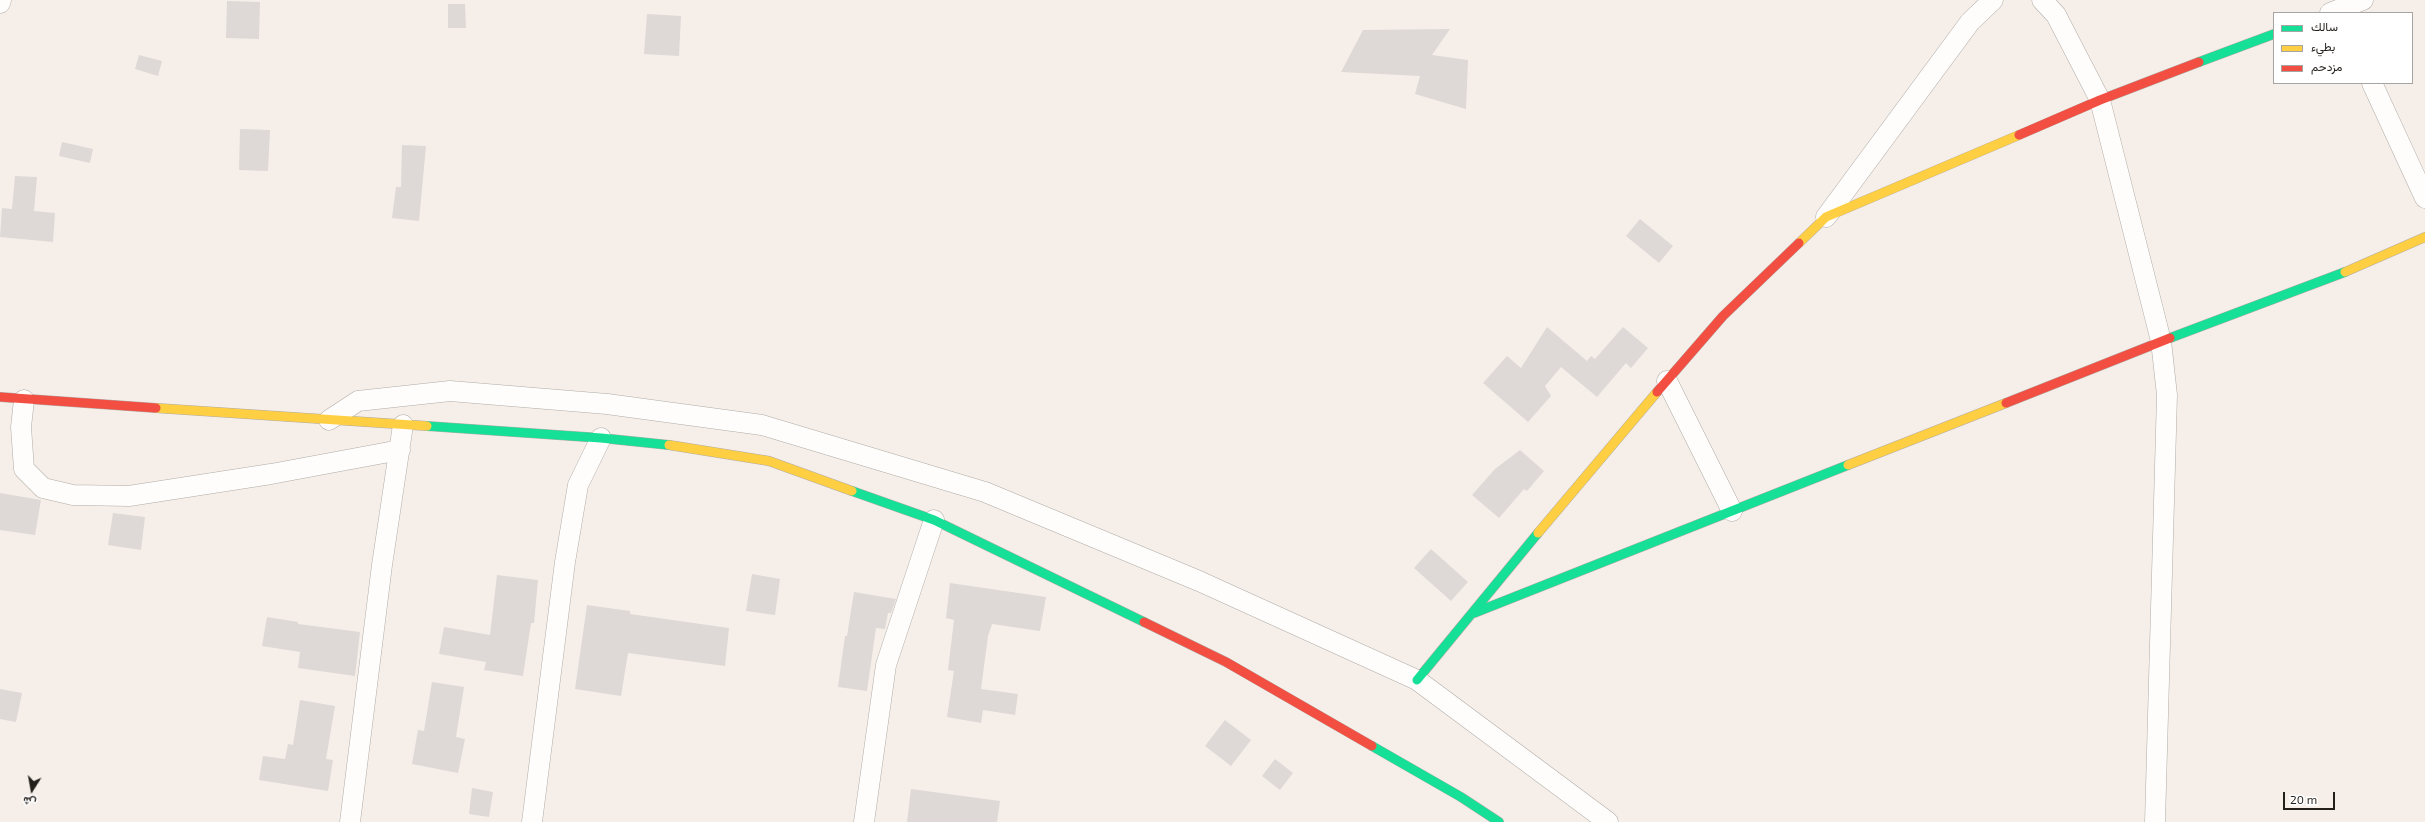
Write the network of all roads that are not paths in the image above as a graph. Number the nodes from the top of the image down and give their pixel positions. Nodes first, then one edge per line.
1 (1, 0) edge
2 (1993, 0) edge
3 (2042, 0) edge
4 (2363, 0) edge
5 (0, 4) edge
6 (2336, 9) edge
7 (2273, 34) edge
8 (2372, 84) edge
9 (2100, 100) junction
10 (2425, 198) edge
11 (1826, 217) junction
12 (2425, 237) edge
13 (2161, 341) junction
14 (1667, 381) junction
15 (0, 397) edge
16 (24, 400) junction
17 (329, 420) junction
18 (403, 425) junction
19 (601, 438) junction
20 (400, 450) junction
21 (1732, 511) junction
22 (934, 520) junction
23 (1472, 614) junction
24 (1417, 680) junction
25 (350, 822) edge
26 (532, 822) edge
27 (864, 822) edge
28 (1499, 822) edge
29 (1608, 822) edge
30 (2155, 822) edge

1 - 5 street
2 - 11 street
3 - 9 street
4 - 6 street
7 - 9 street
8 - 10 street
9 - 11 street
9 - 13 street
11 - 14 street
12 - 13 street
13 - 21 street
13 - 30 street
14 - 21 street
14 - 23 street
15 - 16 street
16 - 17 street
16 - 20 street
17 - 18 street
17 - 24 street
18 - 19 street
18 - 20 street
19 - 22 street
19 - 26 street
20 - 25 street
21 - 23 street
22 - 27 street
22 - 28 street
23 - 24 street
24 - 29 street

